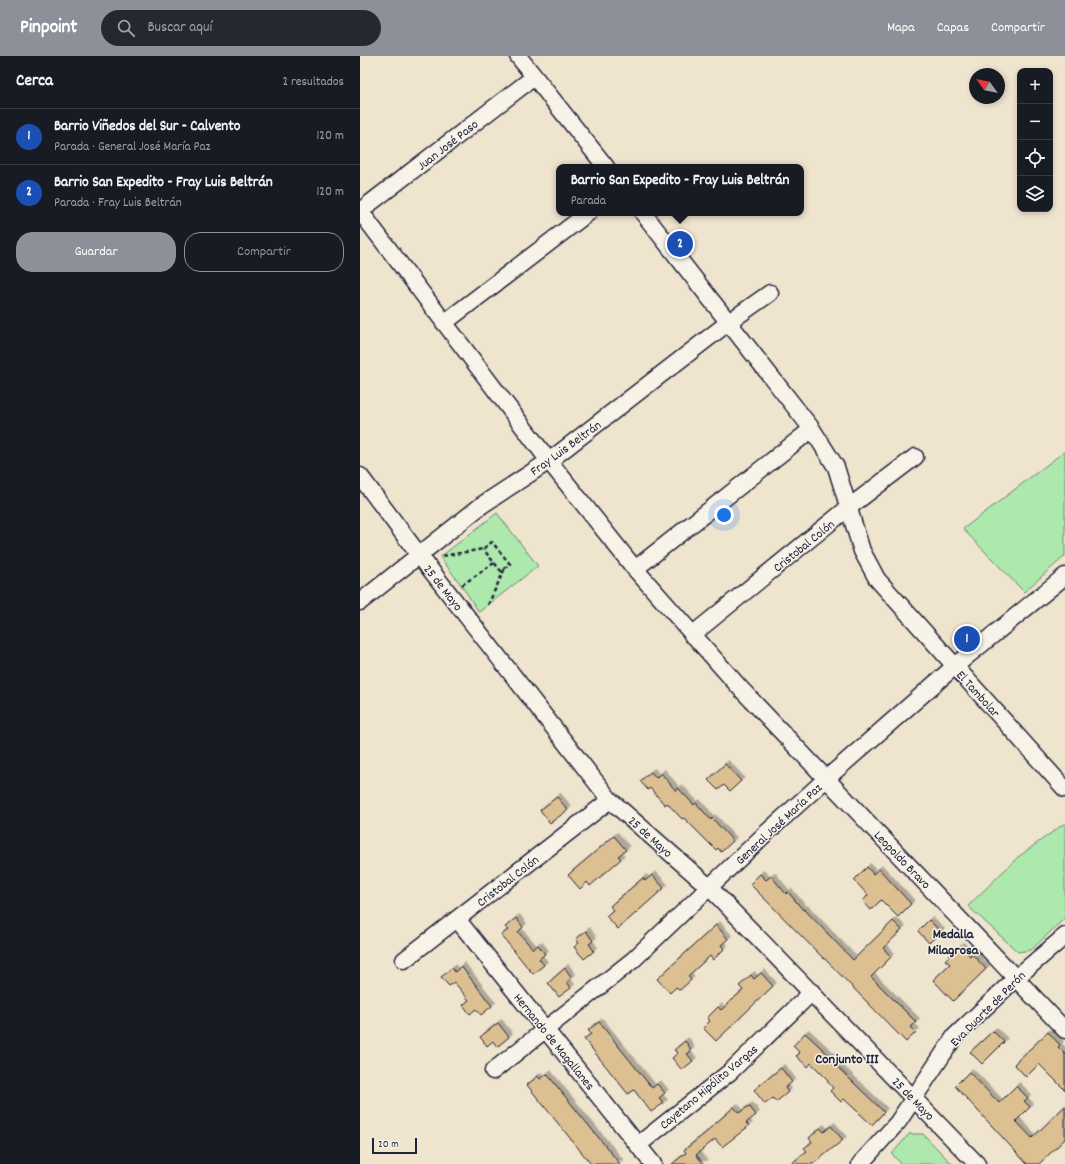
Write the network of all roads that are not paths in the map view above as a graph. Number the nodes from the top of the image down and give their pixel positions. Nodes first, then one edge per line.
1 (518, 56) edge
2 (534, 76) junction
3 (604, 164) edge
4 (360, 211) edge
5 (584, 216) edge
6 (645, 216) edge
7 (770, 293) dead end
8 (729, 322) junction
9 (444, 323) junction
10 (812, 429) junction
11 (915, 457) dead end
12 (549, 461) junction
13 (360, 476) edge
14 (848, 508) junction
15 (419, 555) junction
16 (635, 569) junction
17 (1065, 576) edge
18 (360, 602) edge
19 (692, 634) junction
20 (955, 666) junction
21 (826, 779) junction
22 (1065, 790) edge
23 (610, 800) junction
24 (709, 887) junction
25 (458, 919) junction
26 (1065, 936) edge
27 (404, 960) dead end
28 (1016, 978) junction
29 (812, 992) junction
30 (546, 1029) junction
31 (1065, 1030) edge
32 (493, 1072) dead end
33 (914, 1098) junction
34 (638, 1145) junction
35 (653, 1164) edge
36 (860, 1164) edge
37 (977, 1164) edge

1 - 2 street
2 - 3 street
2 - 4 street, Juan José Paso
4 - 9 street, Leopoldo Bravo
5 - 9 street
6 - 8 street, El Tambolar
7 - 8 street, Fray Luis Beltrán
8 - 10 street, El Tambolar
8 - 12 street, Fray Luis Beltrán
9 - 12 street, Leopoldo Bravo
10 - 14 street, El Tambolar
10 - 16 street
11 - 14 street, Cristobal Colón
12 - 15 street, Fray Luis Beltrán
12 - 16 street, Leopoldo Bravo
13 - 15 street, 25 de Mayo
14 - 19 street, Cristobal Colón
14 - 20 street, El Tambolar
15 - 18 street, Fray Luis Beltrán
15 - 23 street, 25 de Mayo
16 - 19 street, Leopoldo Bravo
17 - 20 street, General José María Paz
19 - 21 street, Leopoldo Bravo
20 - 21 street, General José María Paz
20 - 22 street, El Tambolar
21 - 24 street, General José María Paz
21 - 28 street, Leopoldo Bravo
23 - 24 street, 25 de Mayo
23 - 25 street, Cristobal Colón
24 - 29 street, 25 de Mayo
24 - 30 street, General José María Paz
25 - 27 street, Cristobal Colón
25 - 30 street, Hernando de Magallanes
26 - 28 street, Eva Duarte de Perón
28 - 31 street, Leopoldo Bravo
28 - 33 street, Eva Duarte de Perón
29 - 33 street, 25 de Mayo
29 - 34 street, Cayetano Hipólito Vargas
30 - 32 street, General José María Paz
30 - 34 street, Hernando de Magallanes
33 - 36 street, Eva Duarte de Perón
33 - 37 street, 25 de Mayo
34 - 35 street, Hernando de Magallanes

